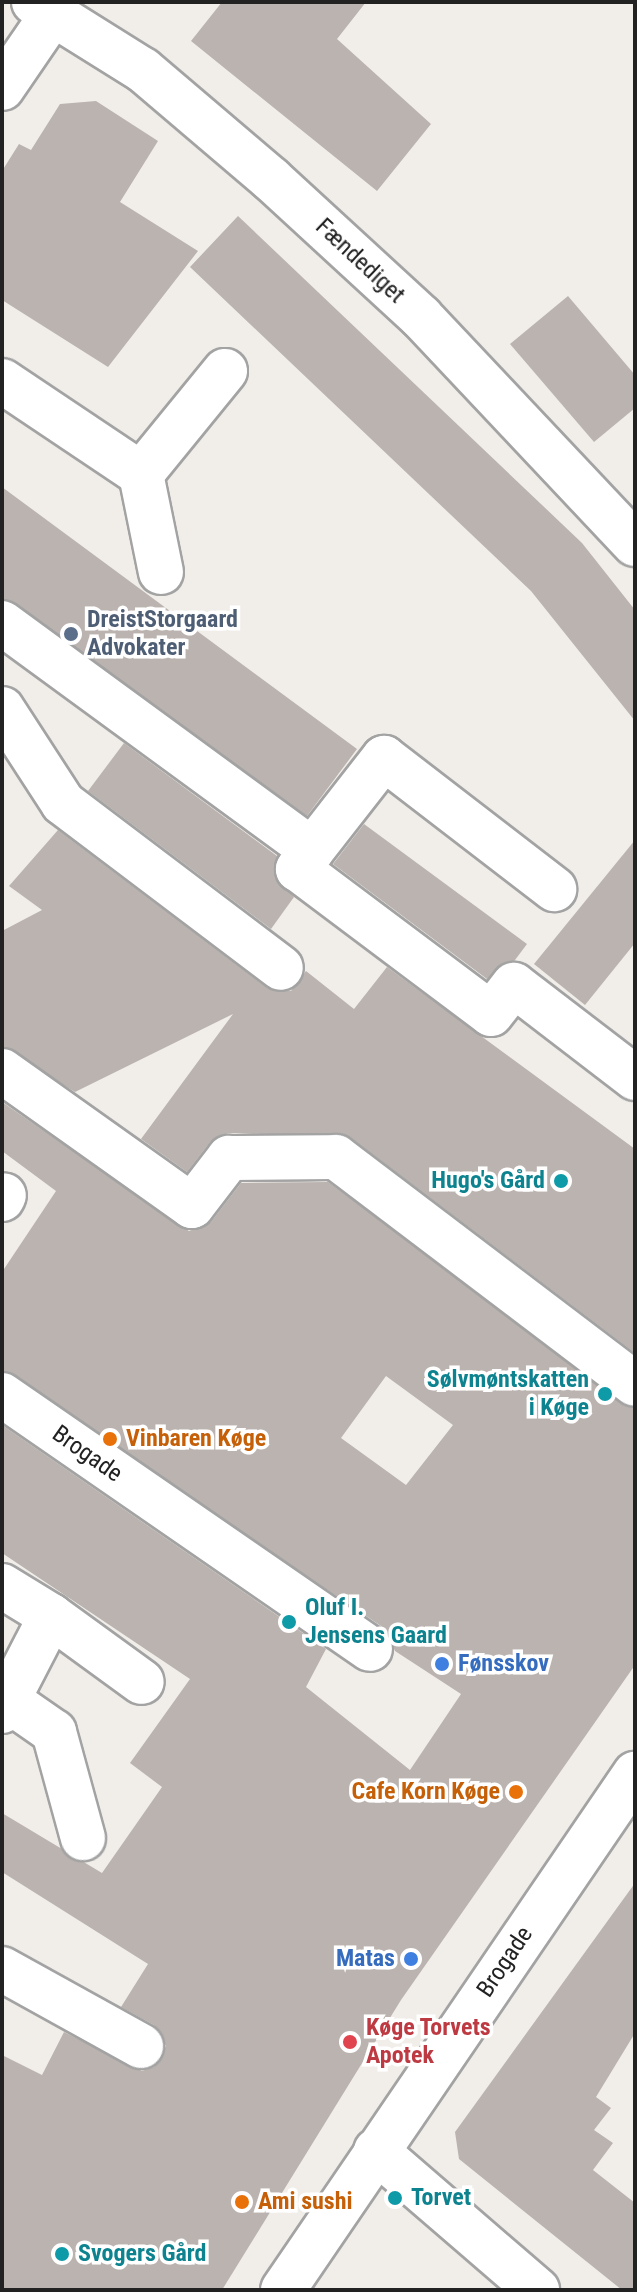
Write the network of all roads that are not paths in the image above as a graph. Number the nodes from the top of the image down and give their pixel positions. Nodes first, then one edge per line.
1 (44, 7) edge
2 (2, 88) edge
3 (225, 371) dead end
4 (2, 381) edge
5 (141, 474) junction
6 (635, 544) edge
7 (161, 572) dead end
8 (2, 623) edge
9 (2, 709) edge
10 (312, 850) junction
11 (554, 889) dead end
12 (281, 968) dead end
13 (2, 1071) edge
14 (635, 1078) edge
15 (635, 1384) edge
16 (2, 1395) edge
17 (2, 1586) edge
18 (51, 1616) junction
19 (370, 1649) dead end
20 (142, 1682) dead end
21 (5, 1706) edge
22 (635, 1774) edge
23 (83, 1838) dead end
24 (2, 1969) edge
25 (141, 2046) dead end
26 (376, 2151) junction
27 (283, 2290) edge
28 (537, 2290) edge

1 - 2 street
1 - 6 street, Fændediget
3 - 5 street
4 - 5 street
5 - 7 street
8 - 10 street
9 - 12 street
10 - 11 street
10 - 14 street
13 - 15 street
16 - 19 street, Brogade
17 - 18 street
18 - 20 street
18 - 21 street
21 - 23 street
22 - 26 street, Brogade
24 - 25 street
26 - 27 street
26 - 28 street

